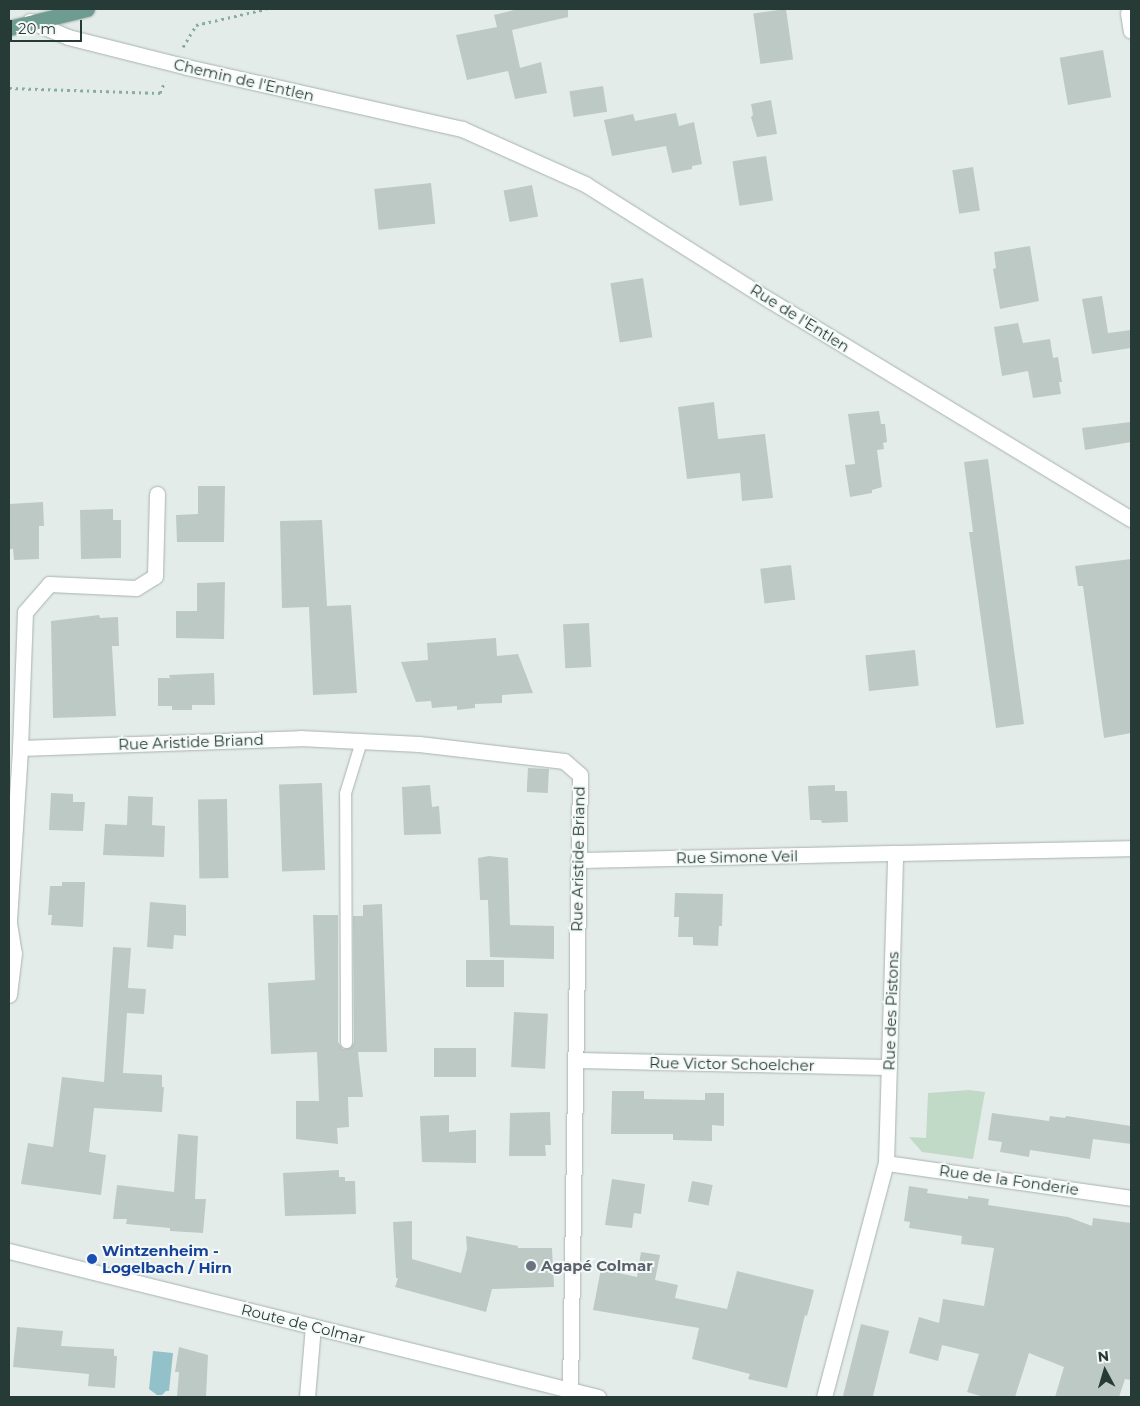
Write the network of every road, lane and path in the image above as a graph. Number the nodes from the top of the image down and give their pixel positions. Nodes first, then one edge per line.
1 (87, 9) edge
2 (1128, 13) dead end
3 (30, 21) junction
4 (9, 28) edge
5 (1131, 31) edge
6 (462, 129) joint
7 (157, 494) dead end
8 (1131, 519) edge
9 (361, 741) junction
10 (20, 748) junction
11 (1131, 848) edge
12 (895, 853) junction
13 (578, 860) junction
14 (9, 921) edge
15 (9, 995) edge
16 (346, 1042) dead end
17 (575, 1060) junction
18 (889, 1067) junction
19 (886, 1163) junction
20 (1131, 1198) edge
21 (9, 1251) edge
22 (313, 1326) junction
23 (570, 1390) junction
24 (307, 1397) edge
25 (598, 1397) edge
26 (824, 1397) edge

1 - 3 main road
2 - 5 street
3 - 4 main road
3 - 6 street, Chemin de l'Entlen
6 - 8 street, Rue de l'Entlen
7 - 10 street
9 - 10 street, Rue Aristide Briand
9 - 13 street, Rue Aristide Briand
9 - 16 lane
10 - 14 street
11 - 12 street
12 - 13 street, Rue Simone Veil
12 - 18 street, Rue des Pistons
13 - 17 street, Rue Aristide Briand
14 - 15 street
17 - 18 street, Rue Victor Schoelcher
17 - 23 street, Rue Aristide Briand
18 - 19 street, Rue des Pistons
19 - 20 street, Rue de la Fonderie
19 - 26 street, Rue des Pistons
21 - 22 street, Route de Colmar
22 - 23 street, Route de Colmar
22 - 24 street
23 - 25 street, Route de Colmar

